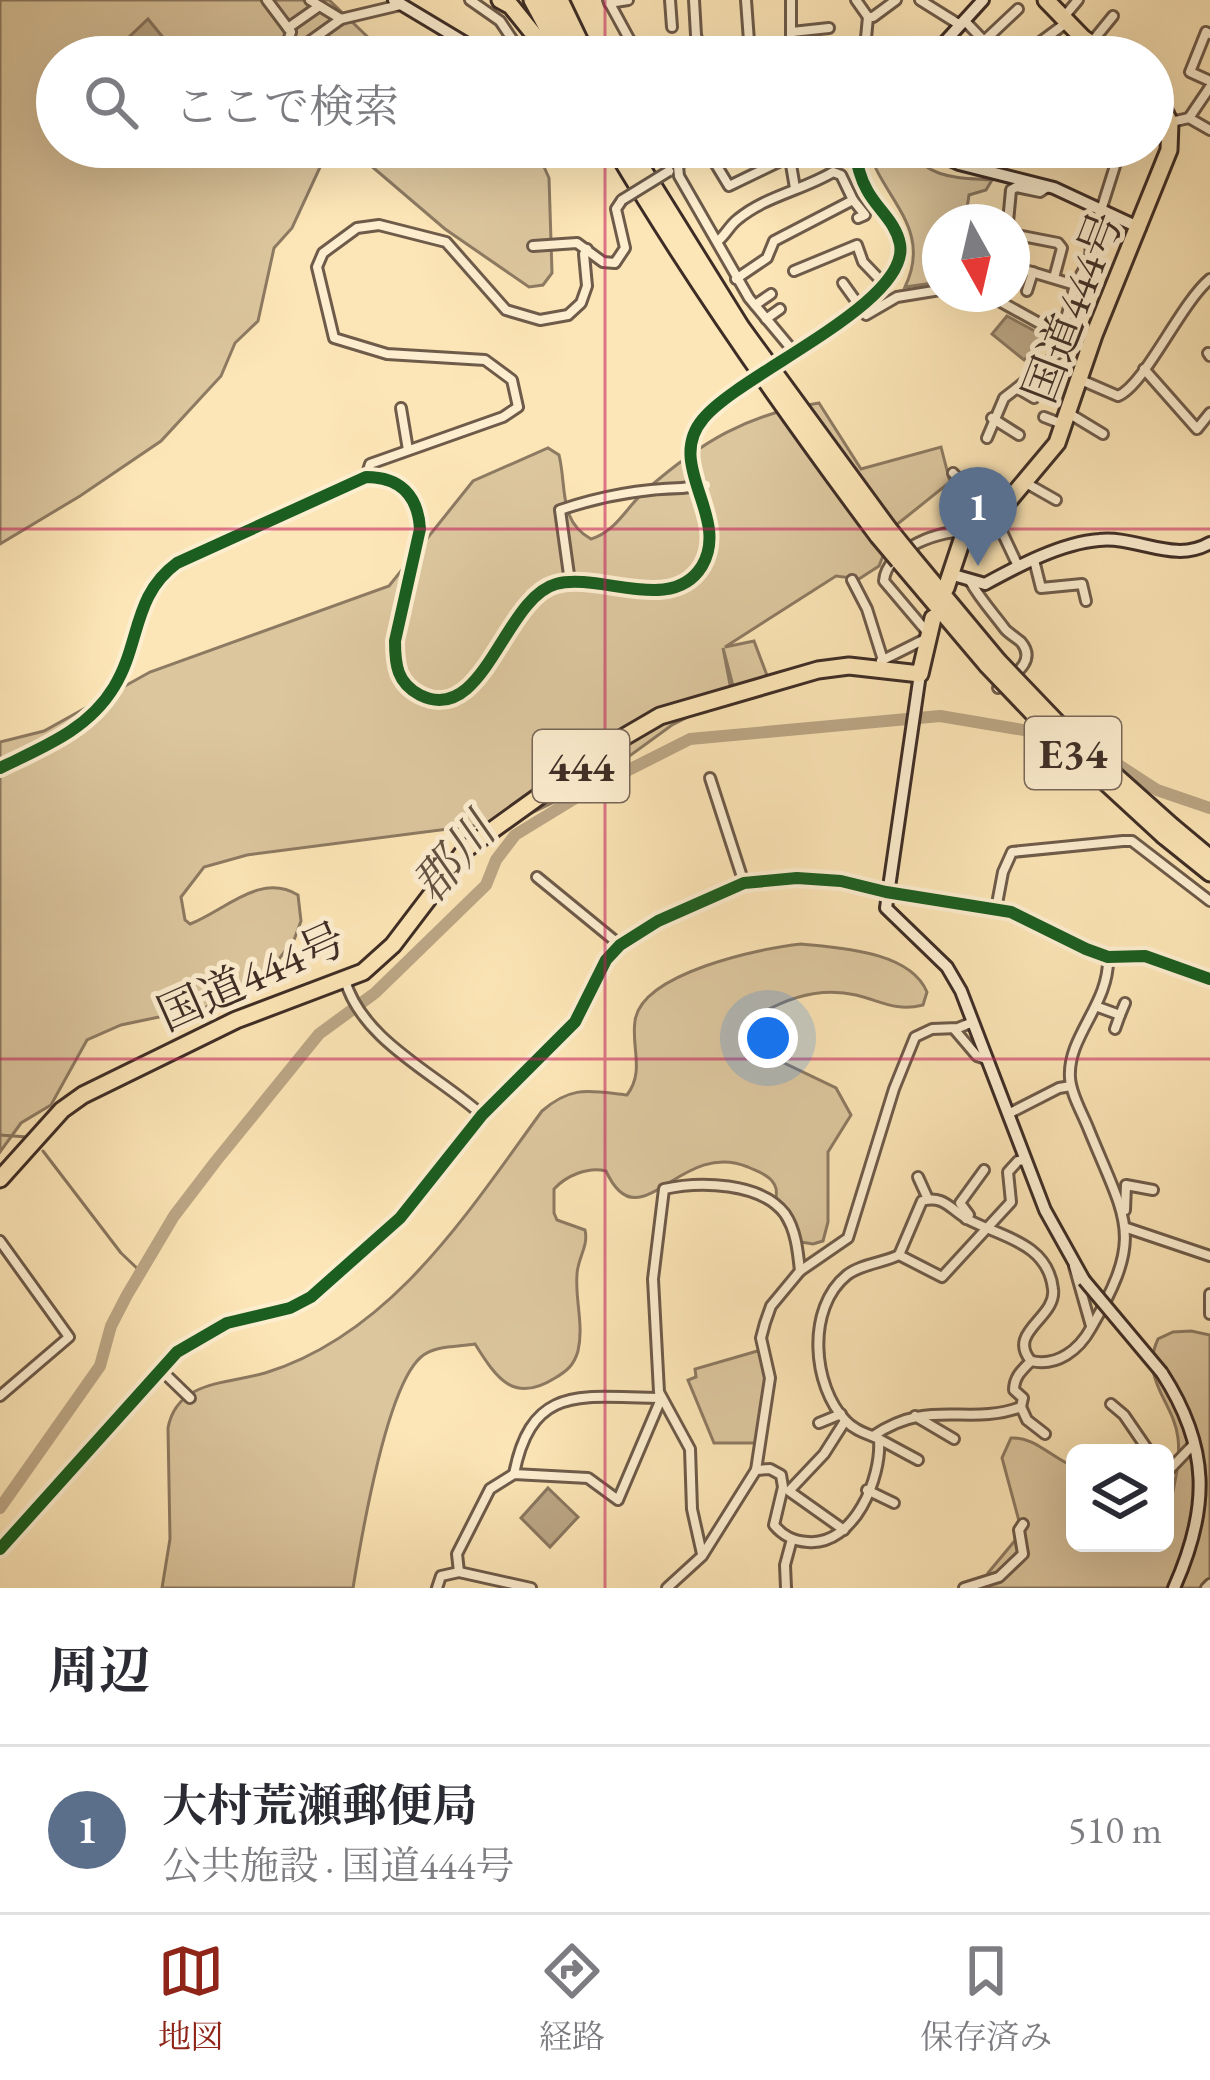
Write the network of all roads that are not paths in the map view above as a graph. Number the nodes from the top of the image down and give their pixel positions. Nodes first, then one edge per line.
1 (267, 0) edge
2 (470, 0) edge
3 (500, 0) edge
4 (532, 0) edge
5 (546, 0) edge
6 (560, 0) edge
7 (628, 0) edge
8 (670, 0) edge
9 (694, 0) edge
10 (746, 0) edge
11 (791, 0) edge
12 (856, 0) edge
13 (896, 0) edge
14 (920, 0) edge
15 (982, 0) edge
16 (1046, 0) edge
17 (1078, 0) edge
18 (609, 1) edge
19 (314, 3) edge
20 (397, 3) edge
21 (1018, 9) dead end
22 (1113, 16) dead end
23 (868, 17) junction
24 (341, 19) junction
25 (1064, 21) junction
26 (962, 22) junction
27 (672, 27) dead end
28 (288, 28) junction
29 (829, 28) dead end
30 (792, 32) junction
31 (1210, 34) edge
32 (288, 36) edge
33 (317, 36) edge
34 (453, 36) edge
35 (510, 36) edge
36 (535, 36) edge
37 (551, 36) edge
38 (566, 36) edge
39 (577, 36) edge
40 (628, 36) edge
41 (696, 36) edge
42 (750, 36) edge
43 (791, 36) edge
44 (866, 36) edge
45 (950, 36) edge
46 (978, 36) edge
47 (989, 36) edge
48 (1051, 36) edge
49 (1081, 36) edge
50 (1097, 36) edge
51 (1210, 84) edge
52 (1189, 118) junction
53 (1174, 122) edge
54 (1210, 130) edge
55 (632, 168) edge
56 (636, 168) edge
57 (676, 168) edge
58 (718, 168) edge
59 (762, 168) edge
60 (792, 168) edge
61 (858, 168) edge
62 (975, 168) edge
63 (1115, 168) edge
64 (1162, 168) edge
65 (674, 171) junction
66 (1048, 186) junction
67 (795, 188) junction
68 (853, 200) junction
69 (1010, 204) edge
70 (1102, 211) junction
71 (858, 218) dead end
72 (1140, 228) junction
73 (1030, 238) edge
74 (718, 240) junction
75 (533, 246) dead end
76 (587, 249) junction
77 (794, 271) dead end
78 (1030, 271) edge
79 (1033, 272) junction
80 (1054, 278) junction
81 (736, 279) junction
82 (1210, 279) edge
83 (1030, 283) edge
84 (843, 284) dead end
85 (1075, 285) junction
86 (886, 286) junction
87 (1200, 287) junction
88 (922, 293) edge
89 (771, 294) dead end
90 (1210, 296) edge
91 (755, 305) junction
92 (860, 307) junction
93 (780, 309) dead end
94 (1020, 312) edge
95 (766, 319) junction
96 (1072, 340) junction
97 (1091, 343) junction
98 (791, 354) junction
99 (1144, 369) junction
100 (1081, 380) junction
101 (1017, 388) junction
102 (1034, 398) dead end
103 (401, 408) dead end
104 (1210, 413) edge
105 (1044, 417) dead end
106 (992, 418) junction
107 (1068, 419) junction
108 (1103, 434) dead end
109 (1019, 435) dead end
110 (987, 438) dead end
111 (408, 450) junction
112 (953, 473) dead end
113 (366, 477) junction
114 (1024, 482) junction
115 (706, 485) dead end
116 (1055, 500) dead end
117 (995, 517) junction
118 (883, 532) junction
119 (970, 532) junction
120 (1210, 543) edge
121 (1034, 560) junction
122 (1018, 566) junction
123 (852, 580) dead end
124 (948, 581) joint
125 (970, 581) junction
126 (570, 582) junction
127 (1086, 601) dead end
128 (930, 630) junction
129 (876, 663) junction
130 (920, 674) junction
131 (998, 688) dead end
132 (0, 768) edge
133 (710, 778) dead end
134 (1168, 831) junction
135 (1210, 858) edge
136 (1210, 873) edge
137 (537, 877) dead end
138 (744, 883) junction
139 (886, 892) junction
140 (1210, 901) edge
141 (997, 909) junction
142 (620, 945) junction
143 (1144, 949) dead end
144 (1125, 955) junction
145 (1108, 957) junction
146 (1210, 979) edge
147 (344, 980) junction
148 (1125, 1003) dead end
149 (1098, 1007) junction
150 (1120, 1016) junction
151 (973, 1022) junction
152 (953, 1028) junction
153 (1115, 1029) dead end
154 (987, 1059) junction
155 (1071, 1086) junction
156 (1008, 1114) junction
157 (482, 1115) junction
158 (1024, 1160) junction
159 (984, 1170) dead end
160 (918, 1177) dead end
161 (0, 1179) edge
162 (1153, 1190) dead end
163 (928, 1199) junction
164 (1125, 1217) junction
165 (965, 1220) junction
166 (1127, 1228) junction
167 (988, 1229) junction
168 (0, 1240) edge
169 (899, 1255) junction
170 (1210, 1256) edge
171 (1074, 1265) junction
172 (800, 1271) junction
173 (1210, 1294) edge
174 (1210, 1314) edge
175 (1092, 1327) junction
176 (1031, 1361) junction
177 (161, 1370) junction
178 (0, 1396) edge
179 (662, 1397) junction
180 (190, 1398) dead end
181 (1111, 1404) dead end
182 (1184, 1405) junction
183 (1021, 1407) junction
184 (915, 1416) junction
185 (843, 1417) junction
186 (819, 1423) dead end
187 (1045, 1434) dead end
188 (876, 1437) junction
189 (954, 1439) dead end
190 (1144, 1444) edge
191 (918, 1460) dead end
192 (1174, 1465) edge
193 (756, 1469) junction
194 (514, 1474) junction
195 (867, 1490) junction
196 (894, 1503) dead end
197 (1023, 1524) dead end
198 (844, 1530) junction
199 (792, 1539) junction
200 (0, 1549) edge
201 (702, 1556) junction
202 (459, 1572) junction
203 (437, 1588) edge
204 (531, 1588) edge
205 (667, 1588) edge
206 (786, 1588) edge
207 (964, 1588) edge
208 (1174, 1588) edge

1 - 28 street
2 - 35 street
3 - 36 highway
4 - 37 highway
5 - 38 highway
6 - 39 highway
7 - 18 street
8 - 27 street
9 - 41 street
10 - 42 street
11 - 30 street
12 - 23 street
13 - 23 street
14 - 26 street
15 - 26 street
16 - 25 highway
17 - 25 street
18 - 40 street
19 - 24 street
19 - 28 street
20 - 24 street
20 - 34 street
21 - 47 street
22 - 50 street
23 - 44 street
24 - 33 street
25 - 48 street
25 - 49 highway
26 - 45 street
26 - 46 street
28 - 32 street
29 - 30 street
30 - 43 street
31 - 51 street
51 - 52 street
52 - 53 street
52 - 54 street
55 - 118 highway, E34
56 - 118 highway, E34
57 - 65 street
58 - 59 street
60 - 67 street
61 - 86 street
62 - 66 street
63 - 70 street
64 - 72 highway, 国道444号
65 - 74 street
65 - 76 street, bridge
66 - 69 street
66 - 70 street
67 - 68 street
67 - 74 street
68 - 71 street
68 - 81 street
70 - 72 street
70 - 85 street
72 - 97 highway, 国道444号
73 - 80 street
74 - 81 street
75 - 76 street
76 - 111 street
77 - 86 street
78 - 79 street
79 - 80 street
79 - 83 street
80 - 85 street
81 - 91 street
82 - 87 street
84 - 92 street
85 - 97 street
86 - 92 street
87 - 90 street
87 - 99 street
88 - 92 street
89 - 91 street
91 - 95 street
92 - 98 street
93 - 95 street
94 - 96 street
95 - 98 street
96 - 97 street
96 - 101 street
97 - 100 highway, 国道444号
98 - 126 street, bridge
99 - 100 street
99 - 104 street
100 - 107 highway, 国道444号
101 - 102 street
101 - 106 street
103 - 111 street
105 - 107 street
106 - 109 street
106 - 110 street
107 - 108 street
107 - 114 highway, 国道444号
111 - 113 street
112 - 117 street
113 - 126 street
113 - 132 street
114 - 116 street
114 - 117 highway, 国道444号
115 - 126 street, bridge
117 - 119 highway, 国道444号
117 - 122 street
118 - 134 highway, E34, bridge
119 - 124 highway
119 - 128 street
120 - 121 street
121 - 122 street
121 - 127 street
122 - 125 street
123 - 129 street
124 - 125 street
125 - 131 street
128 - 129 street
128 - 130 highway
129 - 130 highway, 国道444号 / 444
129 - 147 highway, 国道444号 / 444
130 - 139 street
133 - 138 street
134 - 135 highway, E34
134 - 136 highway, E34
137 - 142 street
138 - 139 street
138 - 142 street
139 - 141 street
139 - 151 street
140 - 141 street
141 - 145 street
142 - 157 street
143 - 144 street
144 - 145 street
144 - 146 street
145 - 149 street
147 - 157 street
147 - 161 highway, 国道444号 / 444
148 - 150 street
149 - 150 street
149 - 155 street
150 - 153 street
151 - 152 street
151 - 154 street
152 - 154 street
152 - 172 street
154 - 156 street
155 - 156 street
155 - 164 street
156 - 158 street
157 - 177 street
158 - 167 street
158 - 171 street
159 - 165 street
160 - 163 street
162 - 164 street
163 - 165 street
163 - 169 street
164 - 166 street
165 - 167 street
166 - 170 street
166 - 175 street
167 - 169 street
167 - 176 street
168 - 178 street
169 - 185 street
171 - 175 street
171 - 182 street, bridge
172 - 179 street
172 - 193 street
173 - 174 street
175 - 176 street
176 - 183 street
177 - 180 street
177 - 200 street
179 - 194 street
179 - 194 street
179 - 201 street
181 - 190 street
182 - 192 street
182 - 208 street
183 - 184 street
183 - 187 street
184 - 188 street
184 - 189 street
185 - 186 street
185 - 188 street
185 - 198 street
188 - 191 street
188 - 195 street
193 - 199 street
193 - 201 street
194 - 202 street
195 - 196 street
195 - 198 street
197 - 207 street
198 - 199 street
199 - 206 street
201 - 205 street
202 - 203 street
202 - 204 street

